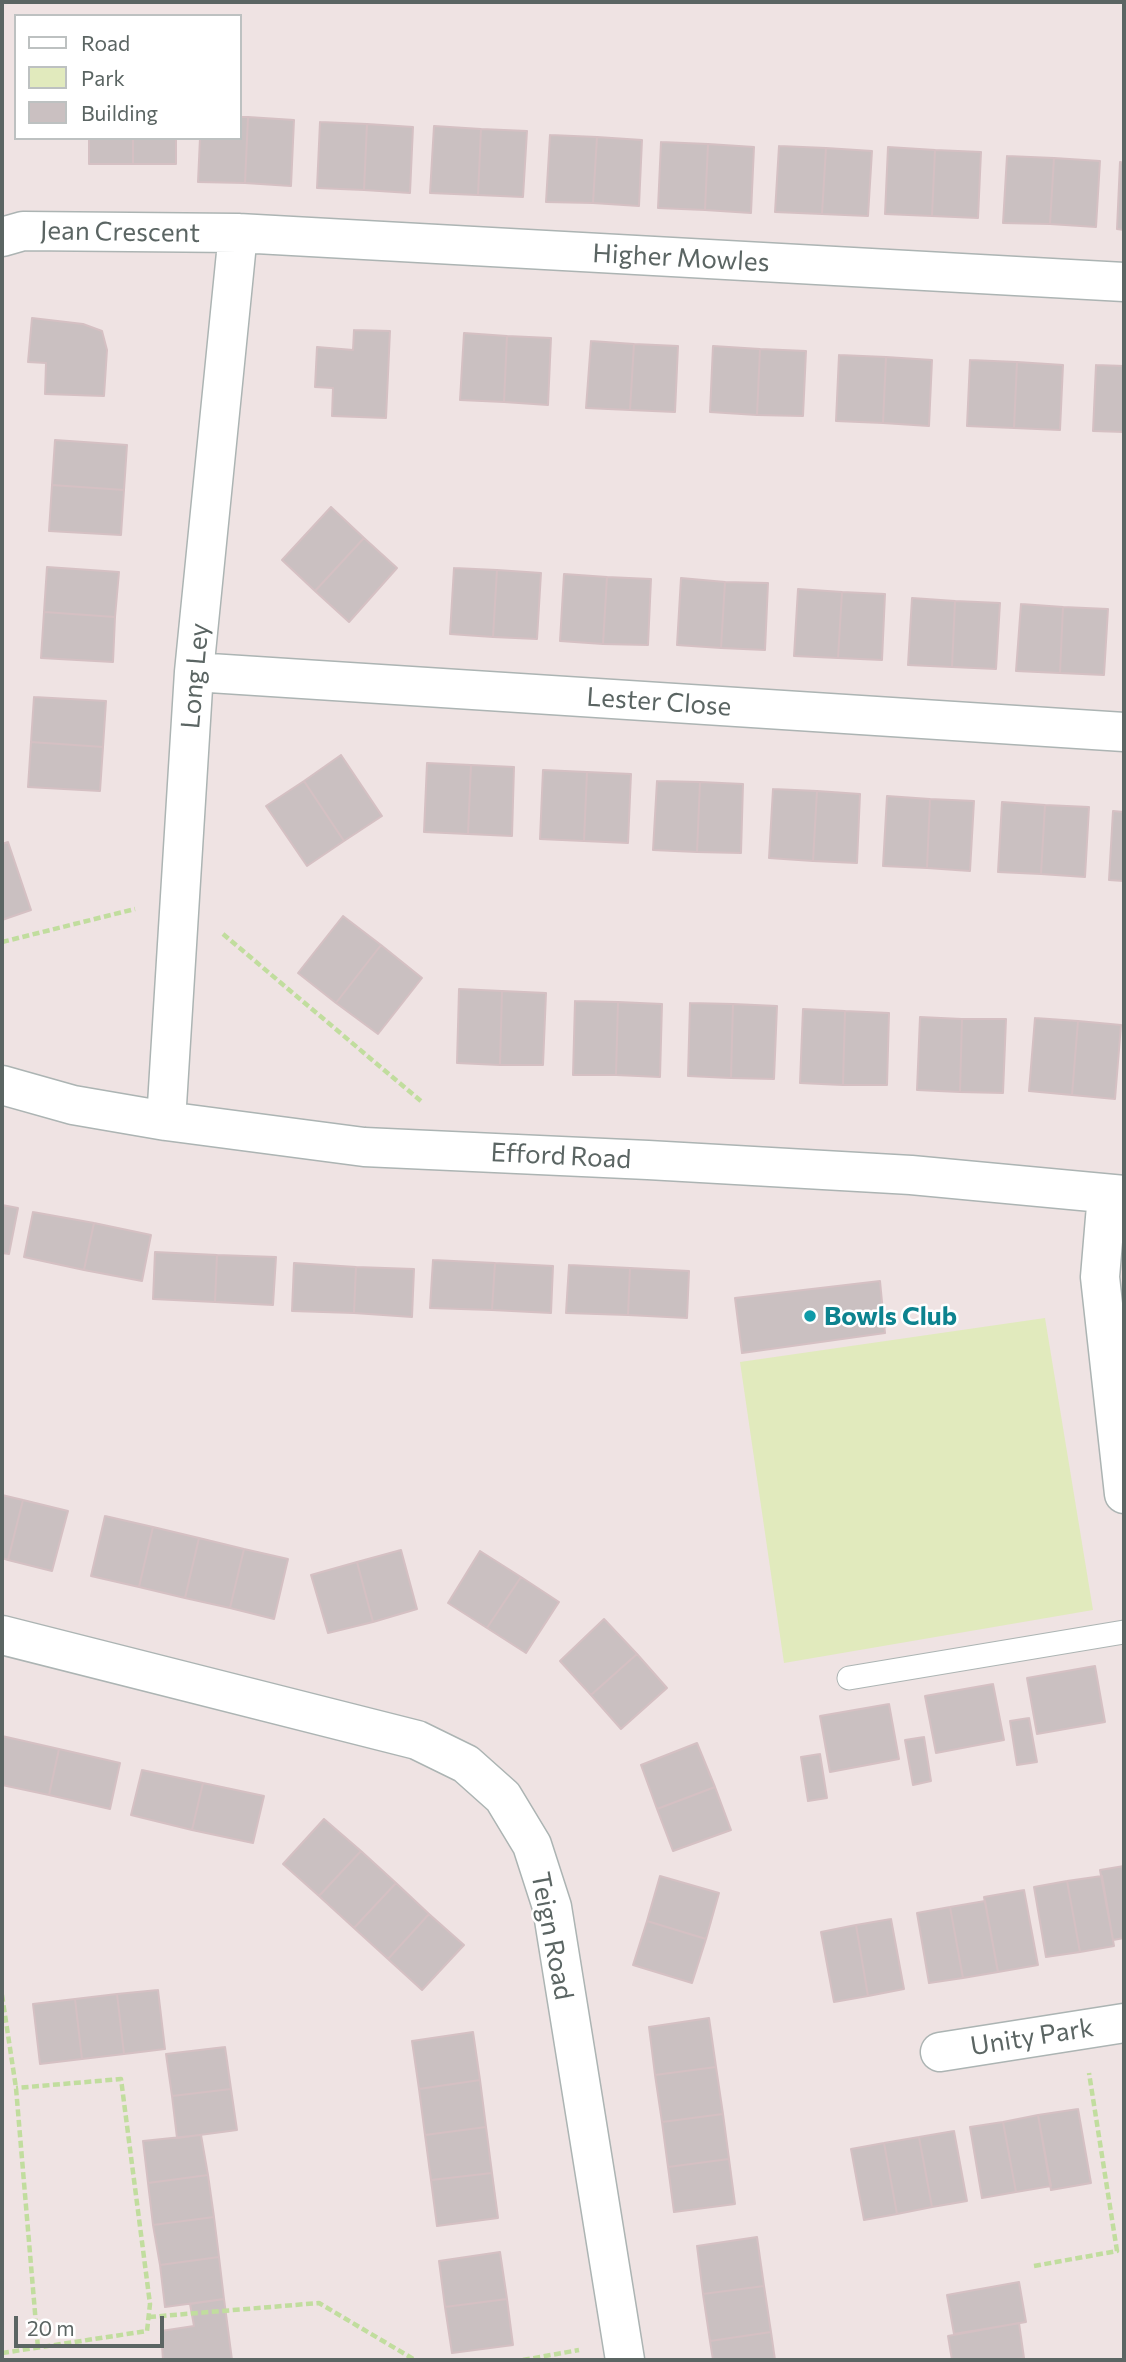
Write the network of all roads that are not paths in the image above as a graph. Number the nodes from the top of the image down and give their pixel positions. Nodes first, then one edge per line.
1 (238, 233) junction
2 (2, 237) edge
3 (1124, 282) edge
4 (194, 672) junction
5 (1124, 732) edge
6 (2, 1085) edge
7 (166, 1121) junction
8 (1116, 1195) edge
9 (1124, 1494) edge
10 (1124, 1632) edge
11 (2, 1635) edge
12 (849, 1678) dead end
13 (1124, 2023) edge
14 (940, 2052) dead end
15 (623, 2351) edge

1 - 2 street, Jean Crescent
1 - 3 street, Higher Mowles
1 - 4 street, Long Ley
4 - 5 street, Lester Close
4 - 7 street, Long Ley
6 - 7 street, Efford Road
7 - 8 street, Efford Road
8 - 9 street
10 - 12 lane
11 - 15 street, Teign Road
13 - 14 street, Unity Park

